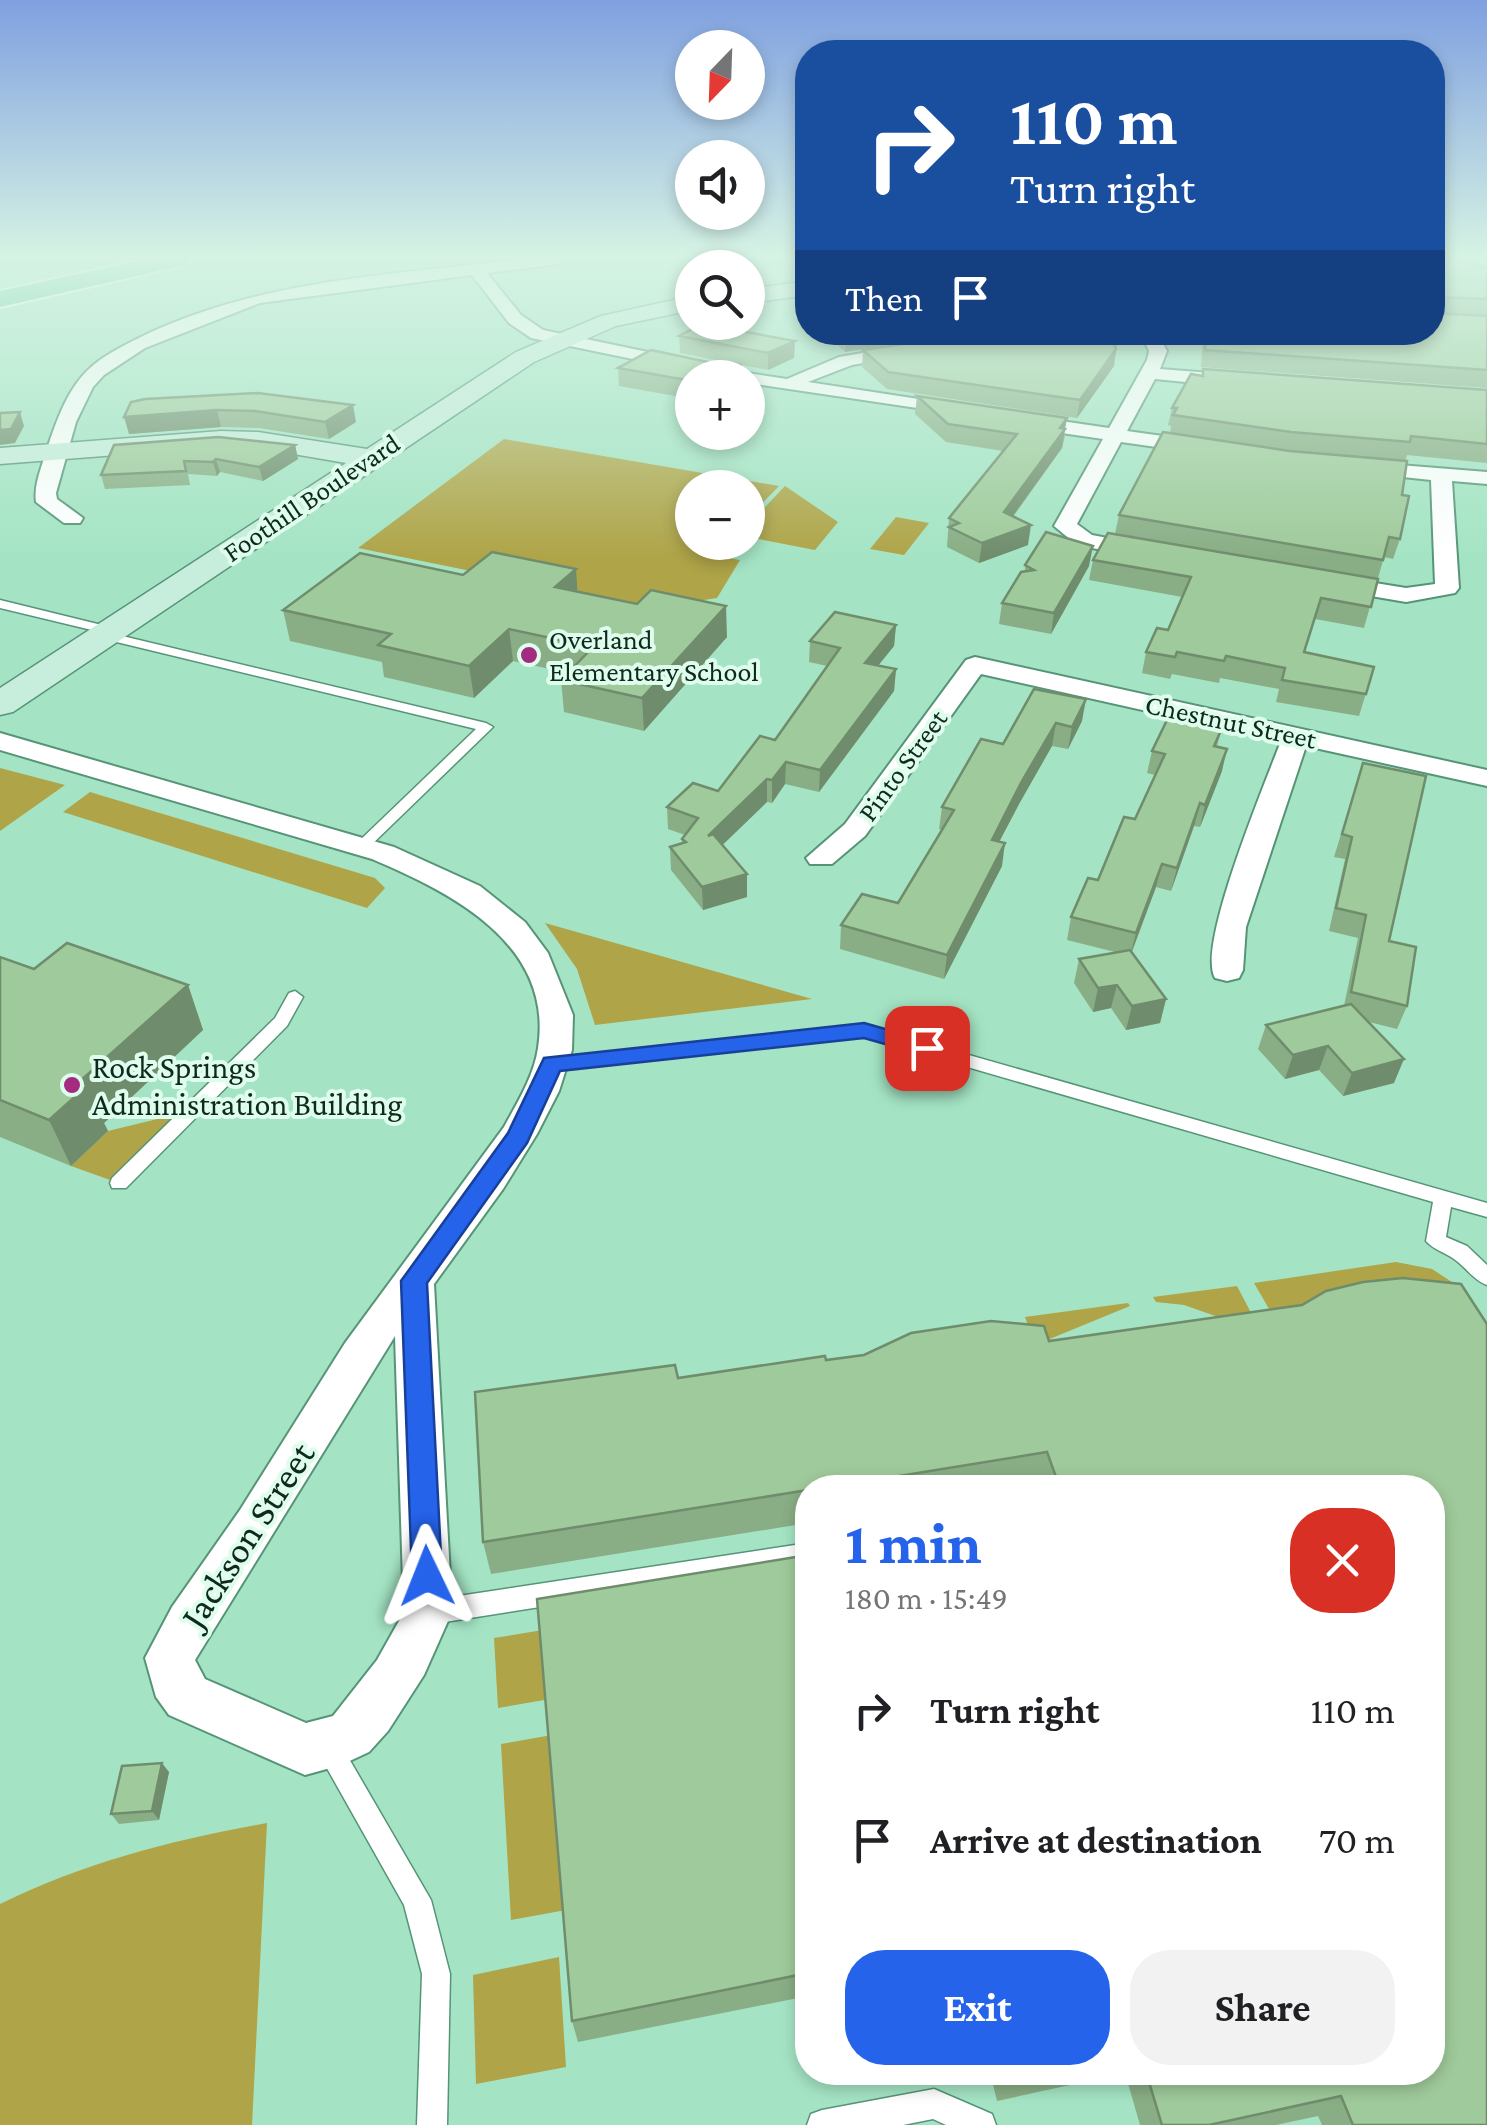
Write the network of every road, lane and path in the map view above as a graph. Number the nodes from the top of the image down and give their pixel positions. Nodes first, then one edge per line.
1 (119, 358) edge
2 (521, 358) edge
3 (649, 358) edge
4 (859, 358) edge
5 (1155, 358) edge
6 (675, 363) edge
7 (1148, 374) junction
8 (765, 382) edge
9 (1250, 382) edge
10 (787, 386) junction
11 (1113, 434) junction
12 (1219, 450) edge
13 (58, 452) junction
14 (0, 456) edge
15 (369, 458) junction
16 (1333, 465) edge
17 (1441, 474) junction
18 (1487, 478) edge
19 (72, 518) dead end
20 (1162, 555) edge
21 (1315, 580) edge
22 (0, 604) edge
23 (107, 633) junction
24 (975, 664) joint
25 (0, 704) edge
26 (1296, 735) junction
27 (0, 741) edge
28 (1487, 778) edge
29 (361, 847) junction
30 (821, 858) dead end
31 (1227, 970) dead end
32 (295, 997) dead end
33 (552, 1064) junction
34 (119, 1183) dead end
35 (1443, 1197) junction
36 (1487, 1210) edge
37 (1487, 1277) edge
38 (414, 1281) junction
39 (795, 1556) edge
40 (428, 1612) junction
41 (326, 1742) junction
42 (432, 2125) edge
43 (822, 2125) edge
44 (981, 2125) edge

1 - 13 street
2 - 15 main road, Foothill Boulevard
3 - 6 street
4 - 10 street
5 - 7 street
7 - 9 street
7 - 11 street
8 - 10 street
10 - 11 street
11 - 12 street
11 - 20 street
13 - 14 main road
13 - 15 main road
13 - 19 street
15 - 23 main road, Foothill Boulevard
16 - 17 street
17 - 18 street
17 - 21 street
22 - 23 lane
23 - 25 main road, Foothill Boulevard
23 - 29 lane
24 - 26 street, Chestnut Street
24 - 30 street, Pinto Street
26 - 28 street, Chestnut Street
26 - 31 street
27 - 29 street, Jackson Street
29 - 33 street, Jackson Street
32 - 34 lane
33 - 35 lane
33 - 38 street, Jackson Street
35 - 36 lane
35 - 37 lane
38 - 40 street
38 - 41 street, Jackson Street
39 - 40 lane
40 - 41 street
41 - 42 lane
43 - 44 lane

